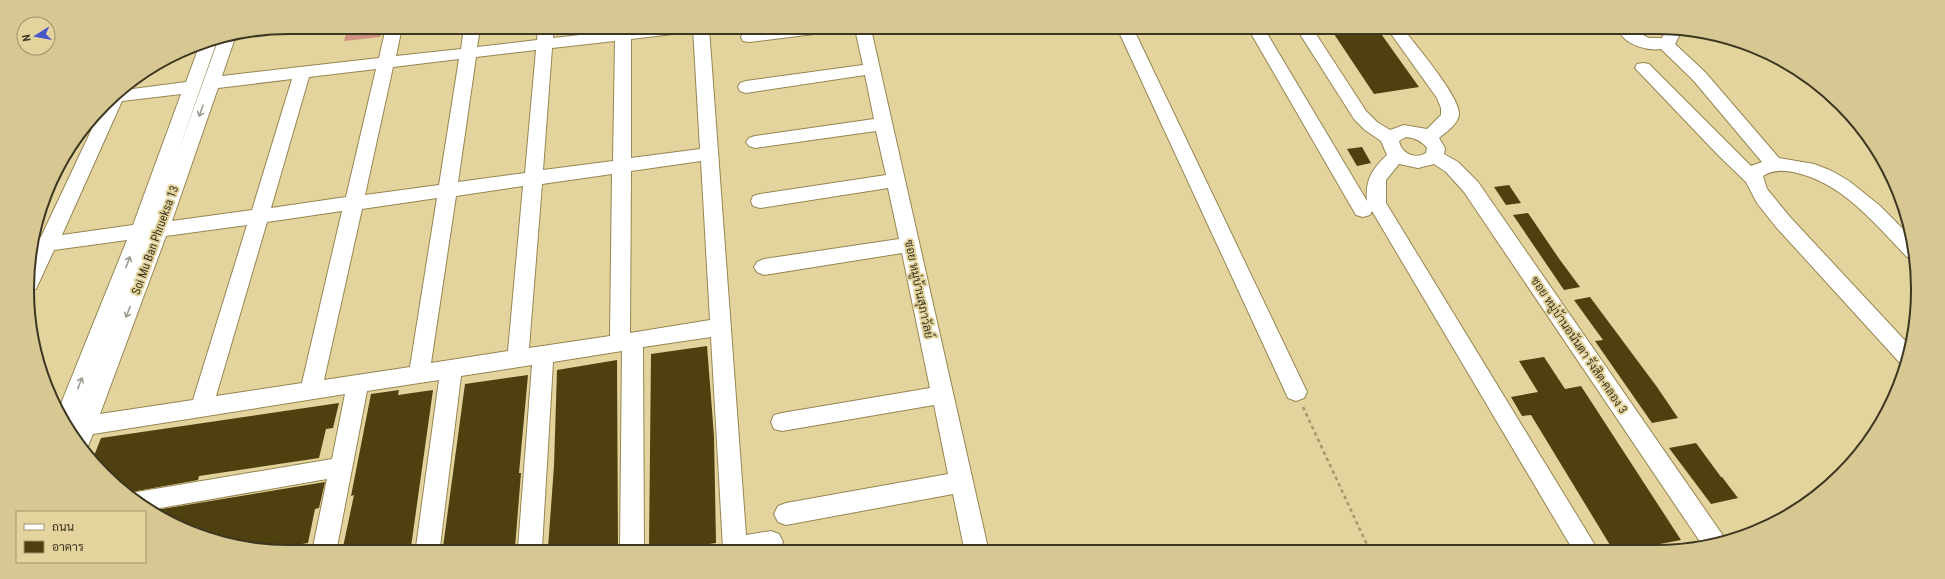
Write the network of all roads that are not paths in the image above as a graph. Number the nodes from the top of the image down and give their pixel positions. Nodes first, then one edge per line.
1 (392, 34) edge
2 (471, 34) edge
3 (584, 34) edge
4 (623, 34) edge
5 (701, 34) edge
6 (773, 34) edge
7 (864, 34) edge
8 (1128, 34) edge
9 (1259, 34) edge
10 (1308, 34) edge
11 (1399, 34) edge
12 (1630, 34) edge
13 (545, 36) edge
14 (749, 37) dead end
15 (1668, 38) edge
16 (225, 42) edge
17 (206, 48) edge
18 (468, 54) junction
19 (386, 63) junction
20 (1643, 68) dead end
21 (872, 69) junction
22 (302, 73) junction
23 (211, 83) junction
24 (192, 87) junction
25 (746, 87) dead end
26 (125, 94) edge
27 (107, 111) edge
28 (884, 124) junction
29 (755, 142) dead end
30 (1394, 146) junction
31 (1432, 147) junction
32 (710, 154) junction
33 (1774, 164) junction
34 (622, 166) junction
35 (533, 178) junction
36 (1753, 178) junction
37 (897, 180) junction
38 (447, 190) junction
39 (760, 201) dead end
40 (354, 203) junction
41 (1363, 210) dead end
42 (259, 216) junction
43 (159, 230) junction
44 (140, 231) junction
45 (40, 244) edge
46 (909, 245) junction
47 (1907, 245) edge
48 (36, 259) edge
49 (764, 267) dead end
50 (721, 327) junction
51 (626, 342) junction
52 (1903, 352) edge
53 (542, 355) junction
54 (518, 359) junction
55 (451, 369) junction
56 (420, 374) junction
57 (358, 383) junction
58 (311, 390) junction
59 (1296, 392) road end
60 (942, 395) junction
61 (202, 407) junction
62 (782, 422) dead end
63 (75, 429) edge
64 (341, 467) junction
65 (961, 482) junction
66 (146, 501) edge
67 (786, 514) dead end
68 (1712, 538) edge
69 (771, 542) dead end
70 (325, 545) edge
71 (428, 545) edge
72 (530, 545) edge
73 (632, 545) edge
74 (735, 545) edge
75 (753, 545) edge
76 (975, 545) edge
77 (1583, 545) edge

1 - 19 street
2 - 18 street
3 - 13 street
4 - 34 street
5 - 32 street
6 - 14 street
7 - 21 street, ซอย หมู่บ้านสุภาวัลย์
8 - 59 street
9 - 41 street
10 - 30 street
11 - 31 street
12 - 15 street
13 - 18 street
13 - 35 street
15 - 33 street
16 - 23 street, Soi Mu Ban Phrueksa 13
17 - 24 street, Soi Mu Ban Phrueksa 13
18 - 19 street
18 - 38 street
19 - 22 street
19 - 40 street
20 - 36 street
21 - 25 street
21 - 28 street, ซอย หมู่บ้านสุภาวัลย์
22 - 23 street
22 - 42 street
23 -> 43 street, Soi Mu Ban Phrueksa 13
24 - 26 street
24 - 44 street, Soi Mu Ban Phrueksa 13
27 - 45 street
28 - 29 street
28 - 37 street, ซอย หมู่บ้านสุภาวัลย์
30 - 31 street
30 - 31 street, ซอย หมู่บ้านอนันดา รังสิต-คลอง 3
30 - 77 street
31 - 68 street, ซอย หมู่บ้านอนันดา รังสิต-คลอง 3
32 - 34 street
32 - 50 street
33 - 36 street
33 - 47 street
34 - 35 street
34 - 51 street
35 - 38 street
35 - 54 street
36 - 52 street
37 - 39 street
37 - 46 street, ซอย หมู่บ้านสุภาวัลย์
38 - 40 street
38 - 56 street
40 - 42 street
40 - 58 street
42 - 43 street
42 - 61 street
43 -> 63 street, Soi Mu Ban Phrueksa 13
44 - 45 street
63 -> 44 street, Soi Mu Ban Phrueksa 13
45 - 48 street
46 - 49 street
46 - 60 street, ซอย หมู่บ้านสุภาวัลย์
50 - 51 street
50 - 74 street
51 - 53 street
51 - 73 street
53 - 54 street
53 - 72 street
54 - 55 street
55 - 56 street
55 - 71 street
56 - 57 street
57 - 58 street
57 - 64 street
58 - 61 street
60 - 62 street
60 - 65 street, ซอย หมู่บ้านสุภาวัลย์
61 - 63 street
64 - 66 street
64 - 70 street
65 - 67 street
65 - 76 street, ซอย หมู่บ้านสุภาวัลย์
69 - 75 street

